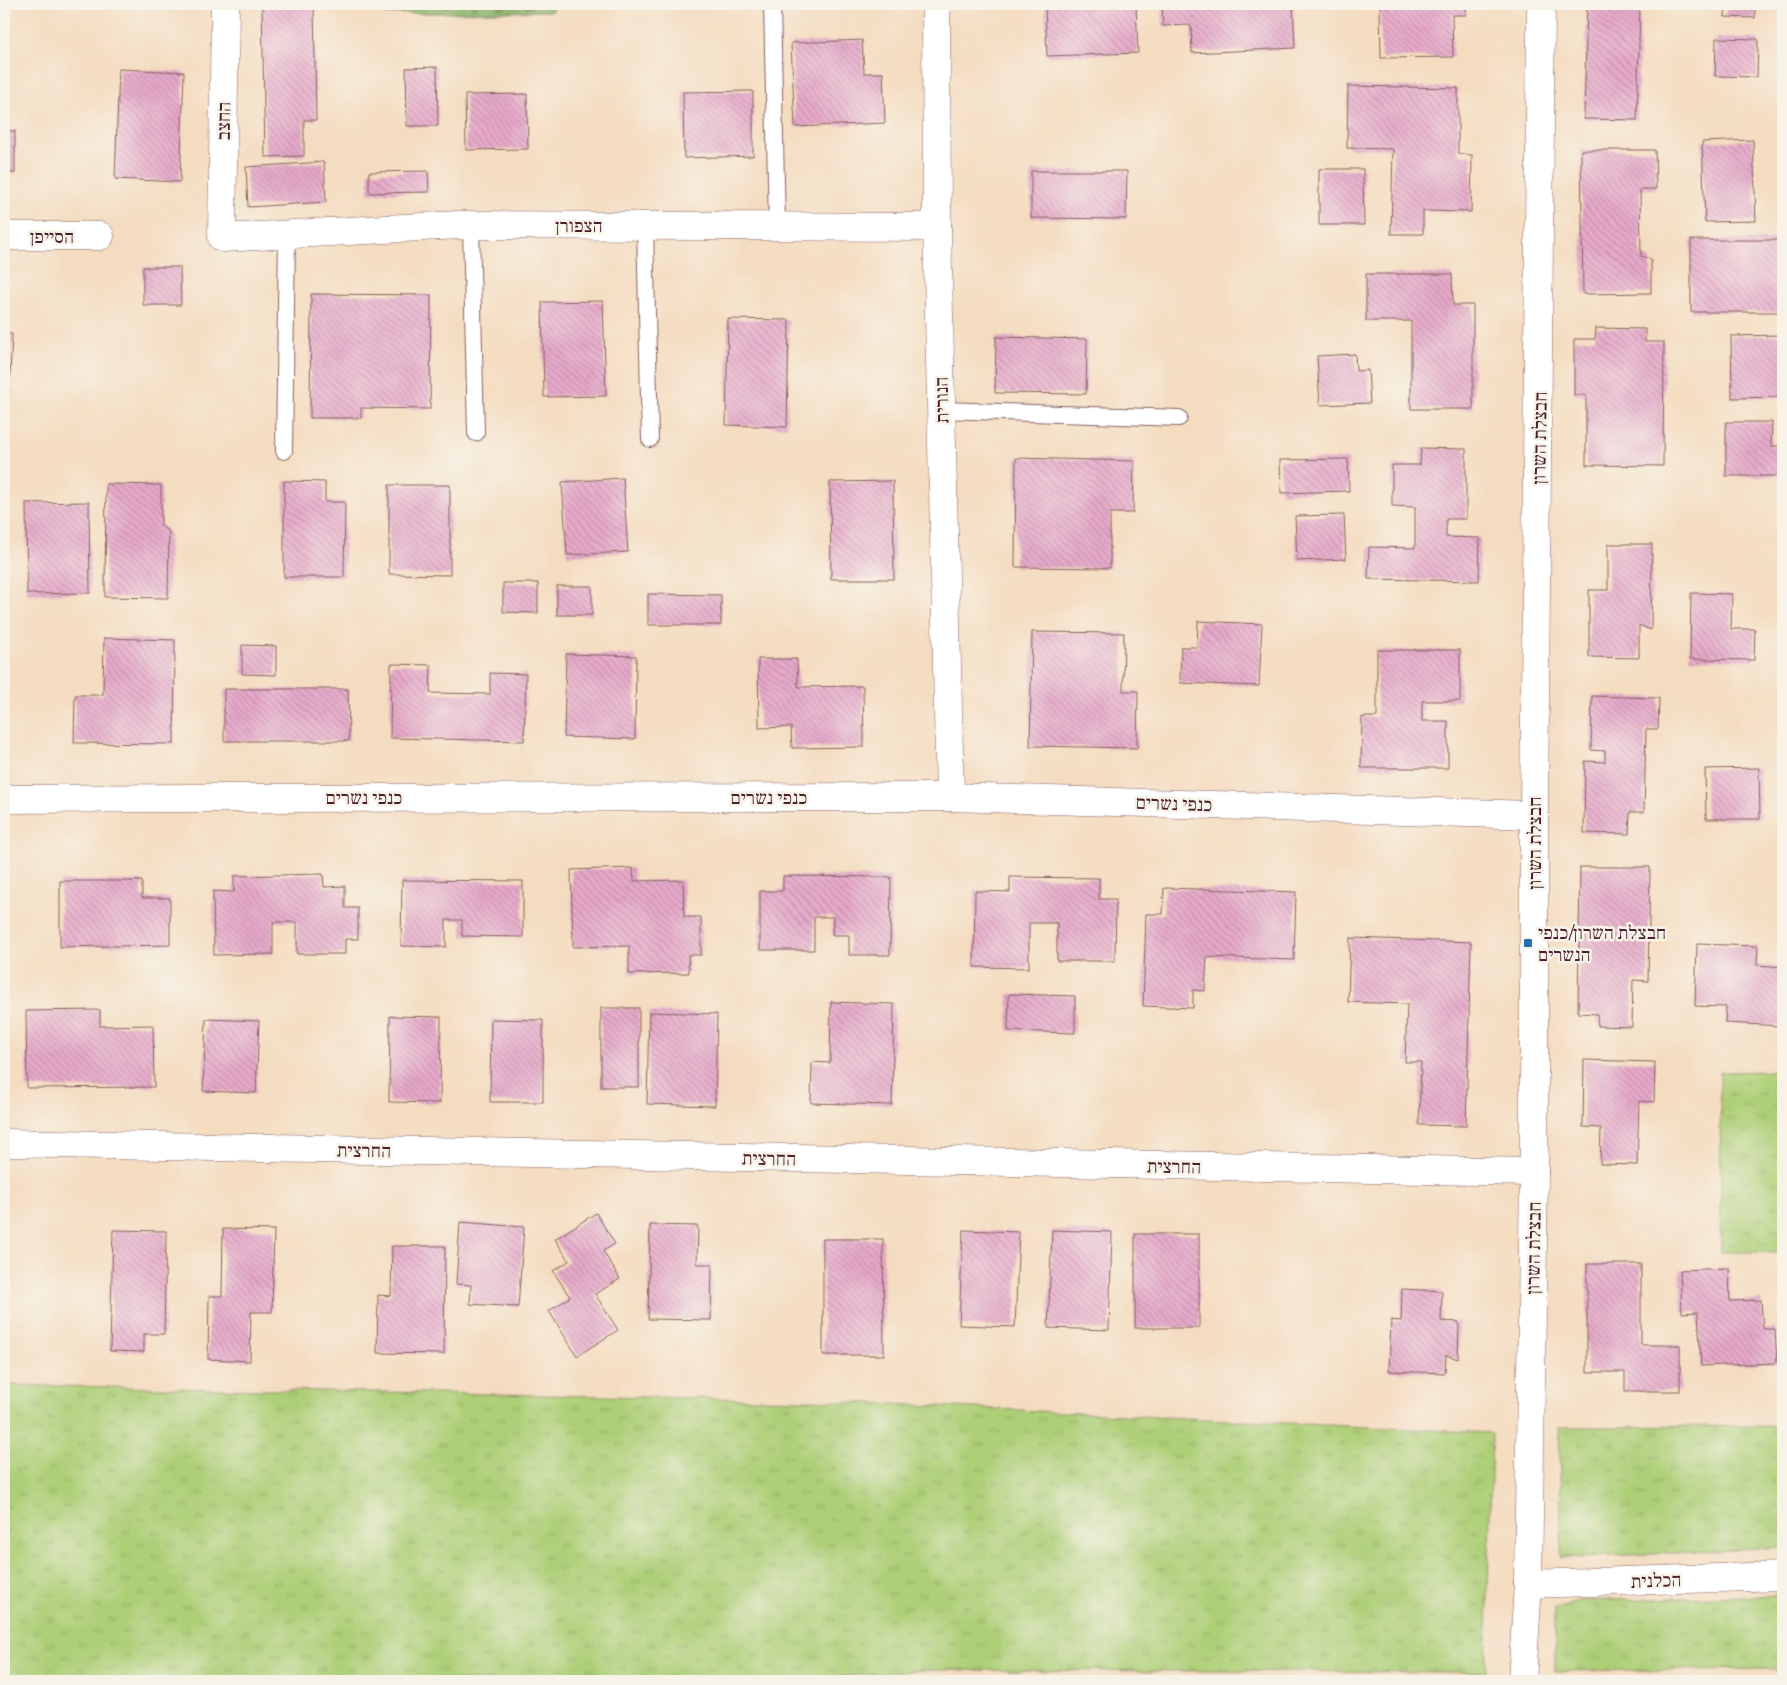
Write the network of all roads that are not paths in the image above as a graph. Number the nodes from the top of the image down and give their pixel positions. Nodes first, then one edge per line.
1 (225, 4) edge
2 (772, 4) edge
3 (936, 4) edge
4 (1541, 4) edge
5 (471, 225) junction
6 (645, 226) junction
7 (777, 226) junction
8 (937, 227) junction
9 (287, 234) junction
10 (4, 236) edge
11 (100, 236) dead end
12 (222, 238) joint
13 (941, 410) junction
14 (1179, 418) dead end
15 (476, 433) dead end
16 (650, 439) dead end
17 (284, 451) dead end
18 (950, 796) junction
19 (4, 799) edge
20 (1534, 815) junction
21 (4, 1143) edge
22 (1534, 1172) junction
23 (1783, 1576) edge
24 (1528, 1584) junction
25 (1522, 1681) edge

1 - 12 street, החצב
2 - 7 lane
3 - 8 street, הנורית
4 - 20 street, חבצלת השרון
5 - 6 street, הצפורן
5 - 9 street, הצפורן
5 - 15 lane
6 - 7 street, הצפורן
6 - 16 lane
7 - 8 street, הצפורן
8 - 13 street, הנורית
9 - 12 street, הצפורן
9 - 17 lane
10 - 11 street, הסייפן
13 - 14 lane
13 - 18 street, הנורית
18 - 19 street, כנפי נשרים
18 - 20 street, כנפי נשרים
20 - 22 street, חבצלת השרון
21 - 22 street, החרצית
22 - 24 street, חבצלת השרון
23 - 24 street, הכלנית
24 - 25 street, חבצלת השרון

